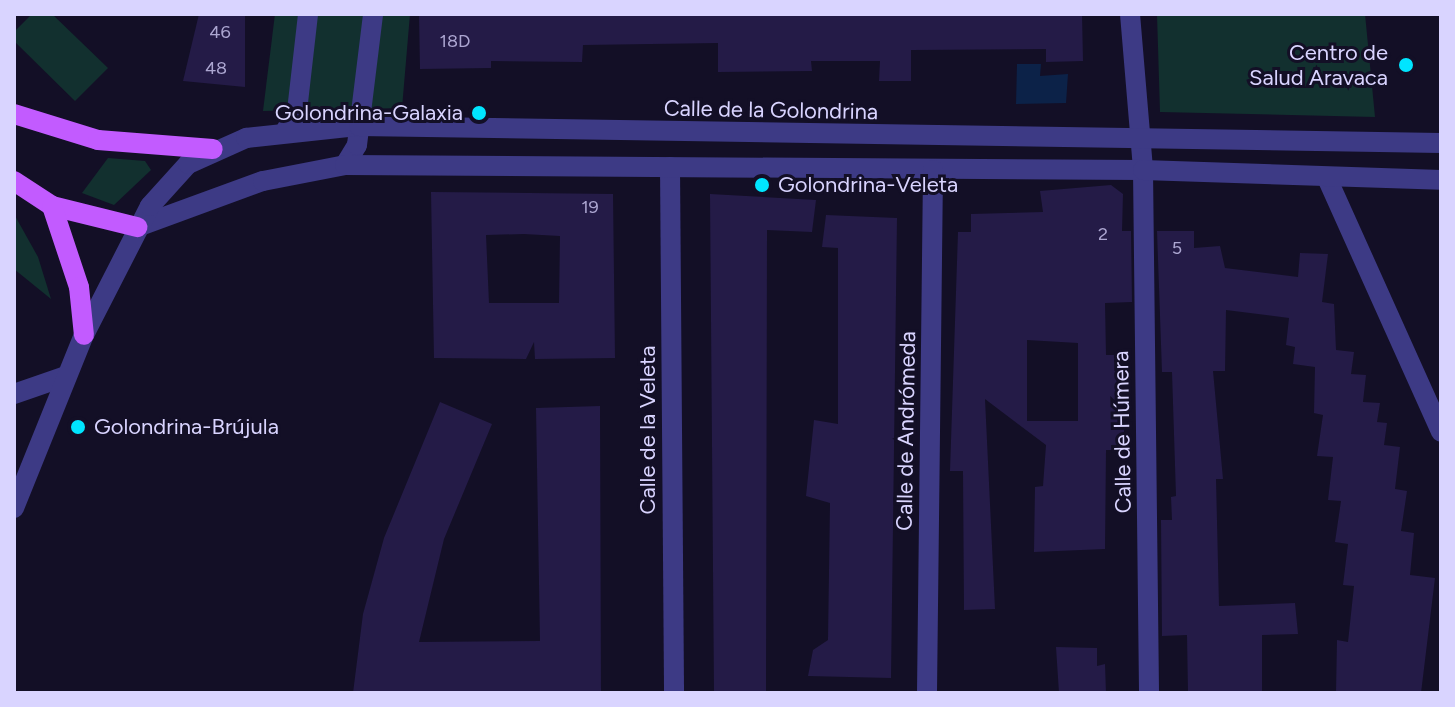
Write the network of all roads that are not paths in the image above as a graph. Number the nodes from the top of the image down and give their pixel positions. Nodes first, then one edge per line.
1 (308, 14) edge
2 (373, 14) edge
3 (1130, 14) edge
4 (14, 114) edge
5 (359, 126) junction
6 (286, 130) junction
7 (1142, 138) junction
8 (1441, 143) edge
9 (164, 147) junction
10 (213, 149) junction
11 (345, 165) junction
12 (670, 167) junction
13 (933, 170) junction
14 (1143, 170) junction
15 (175, 174) junction
16 (1327, 178) junction
17 (1441, 180) edge
18 (14, 181) edge
19 (52, 206) junction
20 (145, 224) junction
21 (84, 335) junction
22 (66, 376) junction
23 (14, 394) edge
24 (1441, 432) edge
25 (14, 508) edge
26 (674, 693) edge
27 (927, 693) edge
28 (1149, 693) edge

1 - 6 street
2 - 5 street
3 - 7 street, Calle de Húmera
4 - 9 main road
5 - 6 street, Calle de la Golondrina
5 - 7 street, Calle de la Golondrina
5 - 11 street
6 - 10 street, Calle de la Golondrina
7 - 8 street, Calle de la Golondrina
7 - 14 street, Calle de Húmera
9 - 10 main road
9 - 15 street
10 - 15 street, Calle de la Golondrina
11 - 12 street
11 - 20 street
12 - 13 street
12 - 26 street, Calle de la Veleta
13 - 14 street
13 - 27 street, Calle de Andrómeda
14 - 16 street
14 - 28 street, Calle de Húmera
15 - 20 street, Calle de la Golondrina
16 - 17 street
16 - 24 street
18 - 19 main road
19 - 20 main road
19 - 21 main road
20 - 21 street, Calle de la Golondrina
21 - 22 street, Calle de la Golondrina
22 - 23 street
22 - 25 street, Calle de la Golondrina

